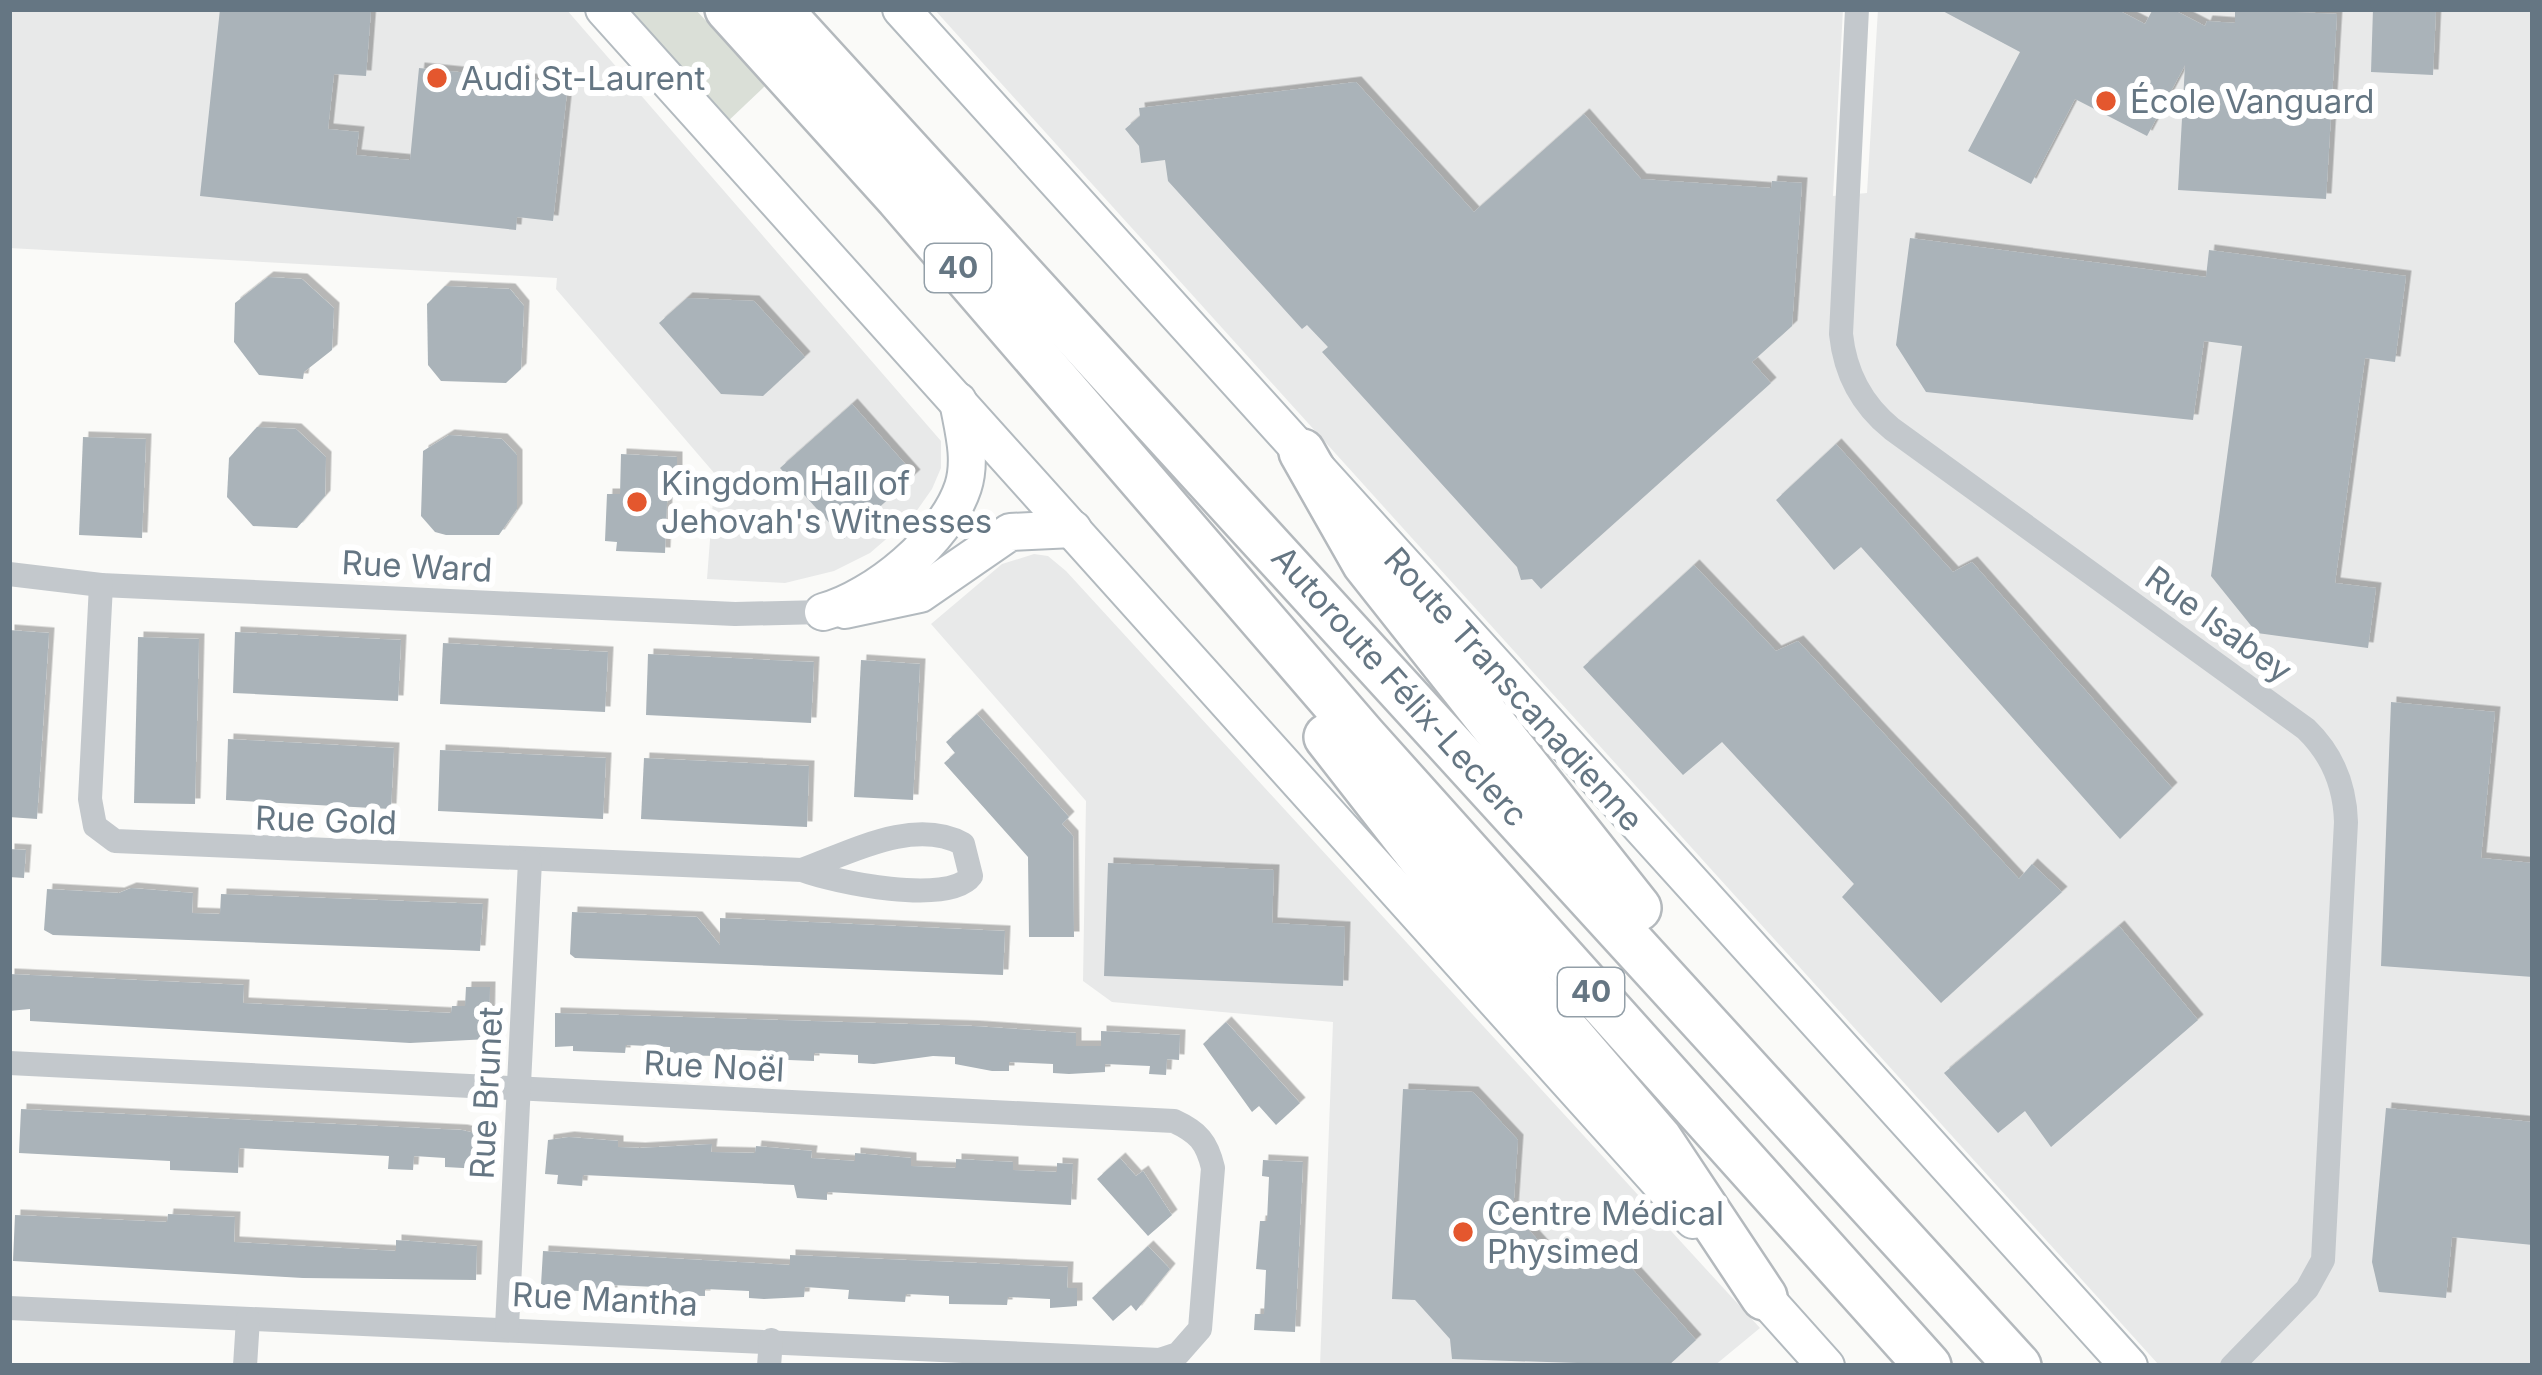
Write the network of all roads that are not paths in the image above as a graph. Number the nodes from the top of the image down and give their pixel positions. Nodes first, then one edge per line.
1 (604, 9) edge
2 (728, 9) edge
3 (778, 9) edge
4 (902, 9) edge
5 (1857, 9) edge
6 (868, 135) junction
7 (958, 401) junction
8 (1302, 452) junction
9 (1158, 500) junction
10 (1073, 529) junction
11 (9, 574) edge
12 (101, 585) junction
13 (824, 612) junction
14 (530, 861) junction
15 (802, 870) junction
16 (9, 1063) edge
17 (519, 1090) junction
18 (1844, 1174) junction
19 (1764, 1298) junction
20 (9, 1308) edge
21 (248, 1318) junction
22 (507, 1327) junction
23 (1192, 1342) joint
24 (770, 1353) edge
25 (245, 1366) edge
26 (1826, 1366) edge
27 (1928, 1366) edge
28 (2018, 1366) edge
29 (2129, 1366) edge
30 (2233, 1366) edge

1 - 7 main road
2 - 6 highway, Autoroute Félix-Leclerc / 40
3 - 6 highway, Autoroute Félix-Leclerc / 40
4 - 8 main road, Route Transcanadienne
5 - 30 street, Rue Isabey
6 - 9 highway, Autoroute Félix-Leclerc / 40
6 - 18 highway, Autoroute Félix-Leclerc / 40
7 - 10 main road
7 - 13 main road
8 - 18 highway
8 - 29 main road, Route Transcanadienne
9 - 19 highway
9 - 27 highway, Autoroute Félix-Leclerc / 40
10 - 13 main road
10 - 19 main road
11 - 12 street, Rue Ward
12 - 13 street, Rue Ward
12 - 14 street, Rue Gold
14 - 15 street, Rue Gold
14 - 17 street, Rue Brunet
15 - 15 street, Rue Gold
16 - 17 street, Rue Noël
17 - 22 street, Rue Brunet
17 - 23 street, Rue Noël
18 - 28 highway, Autoroute Félix-Leclerc / 40
19 - 26 main road
20 - 21 street, Rue Mantha
21 - 22 street, Rue Mantha
21 - 25 street
22 - 24 street, Rue Mantha
23 - 24 street, Rue Mantha

